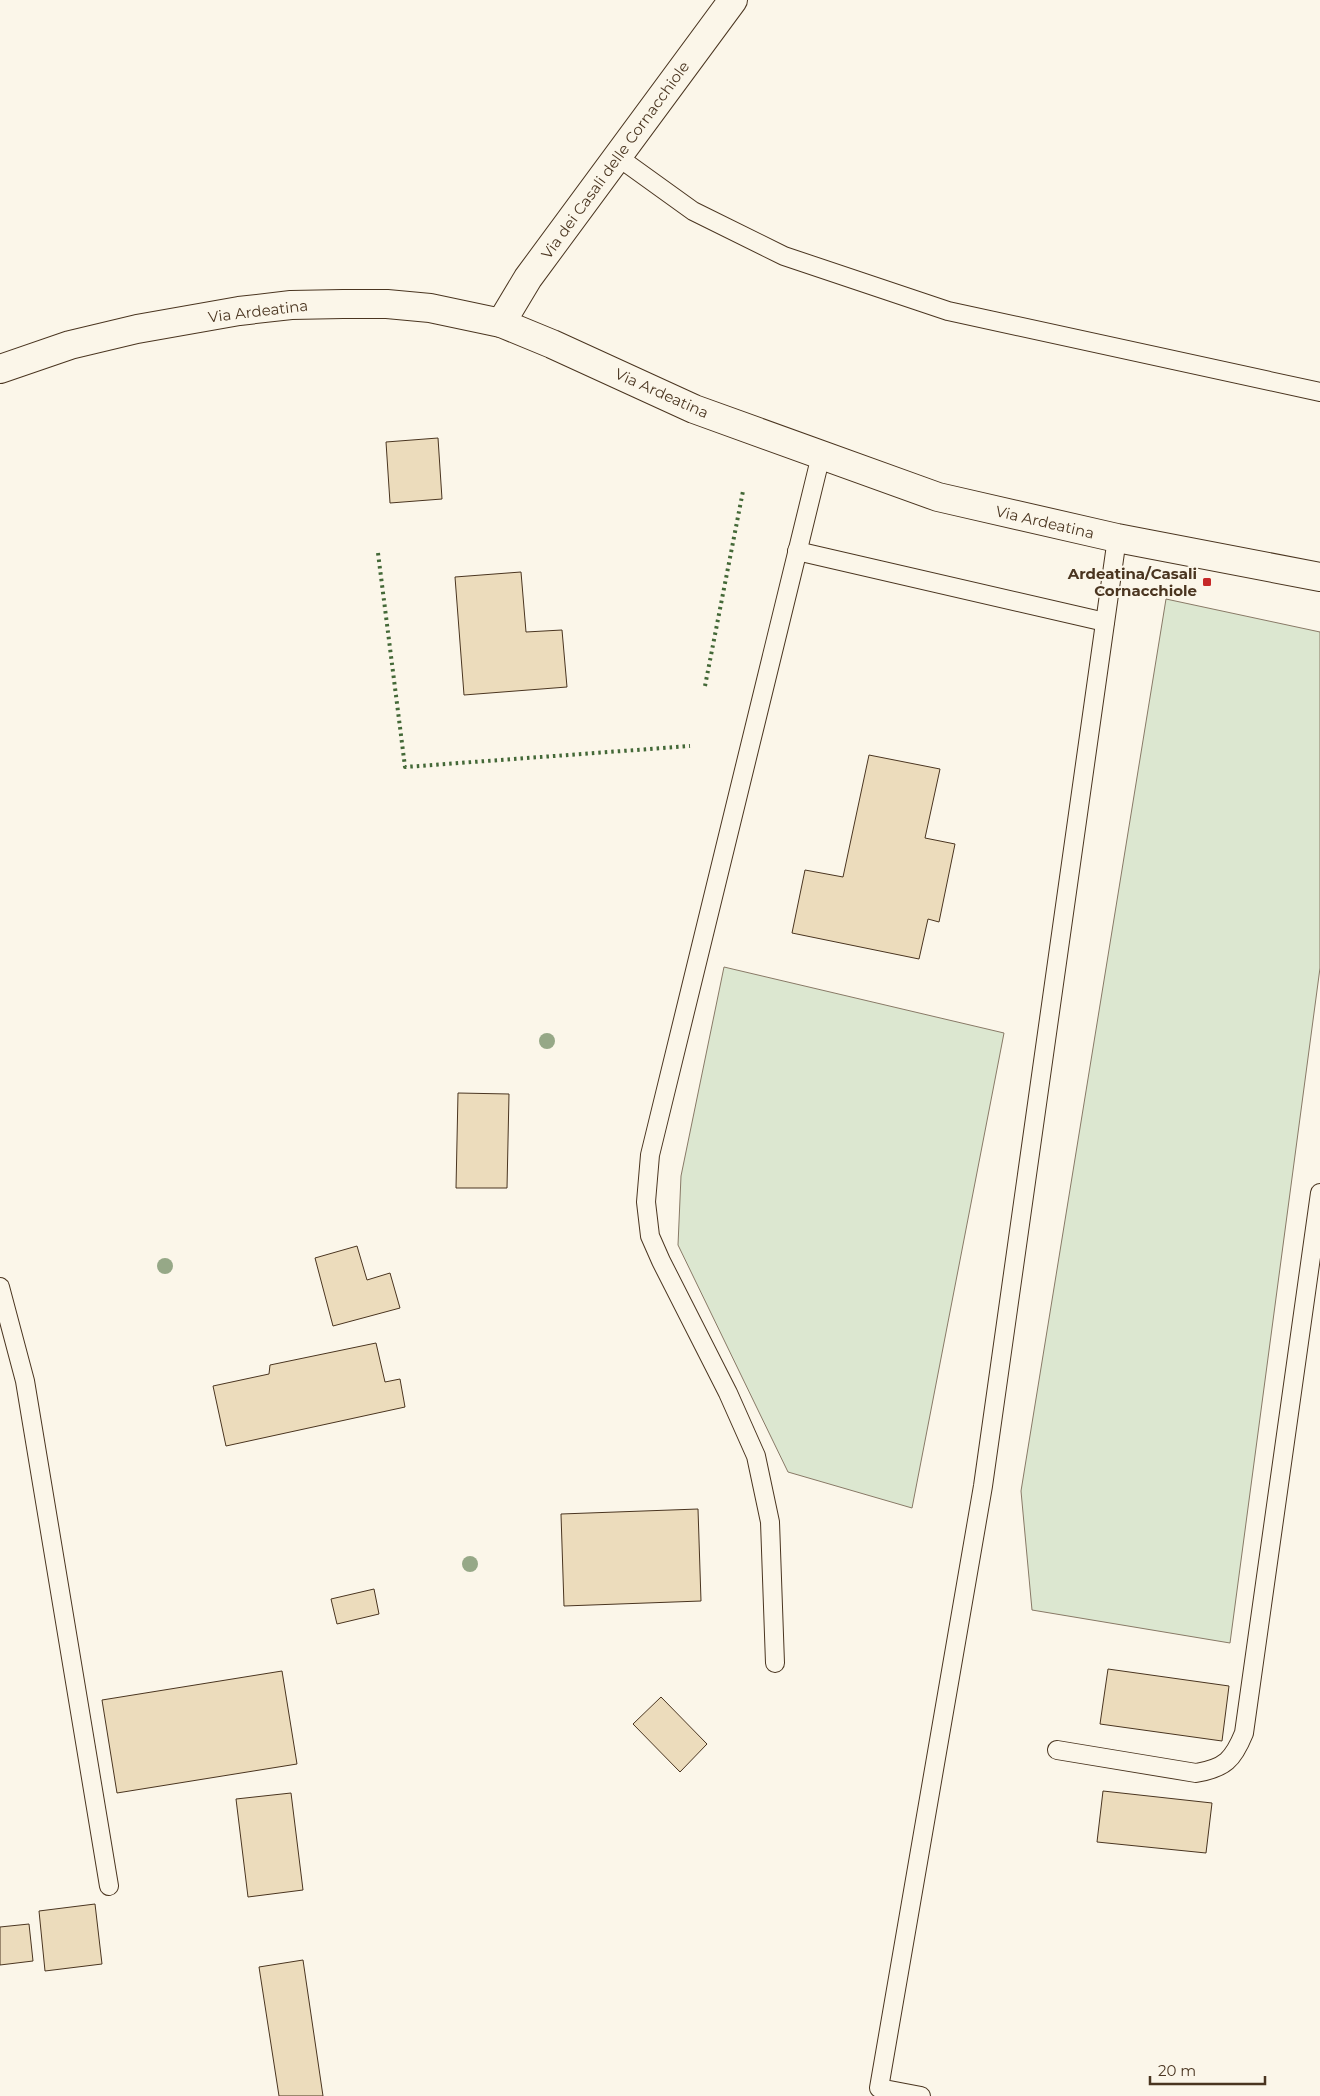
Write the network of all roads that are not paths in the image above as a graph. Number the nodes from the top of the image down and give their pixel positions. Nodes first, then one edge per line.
1 (733, 0) edge
2 (618, 157) junction
3 (501, 323) junction
4 (0, 369) edge
5 (1320, 392) edge
6 (821, 455) junction
7 (1117, 538) junction
8 (797, 551) junction
9 (1320, 577) edge
10 (1105, 622) junction
11 (1320, 1193) edge
12 (0, 1286) edge
13 (775, 1663) dead end
14 (1057, 1750) dead end
15 (109, 1886) dead end
16 (921, 2096) edge

1 - 2 main road, Via dei Casali delle Cornacchiole
2 - 3 main road, Via dei Casali delle Cornacchiole
2 - 5 lane
3 - 4 main road, Via Ardeatina
3 - 6 main road, Via Ardeatina
6 - 7 main road, Via Ardeatina
6 - 8 lane
7 - 9 main road, Via Ardeatina
7 - 10 lane
8 - 10 lane
8 - 13 lane
10 - 16 lane
11 - 14 lane
12 - 15 lane

